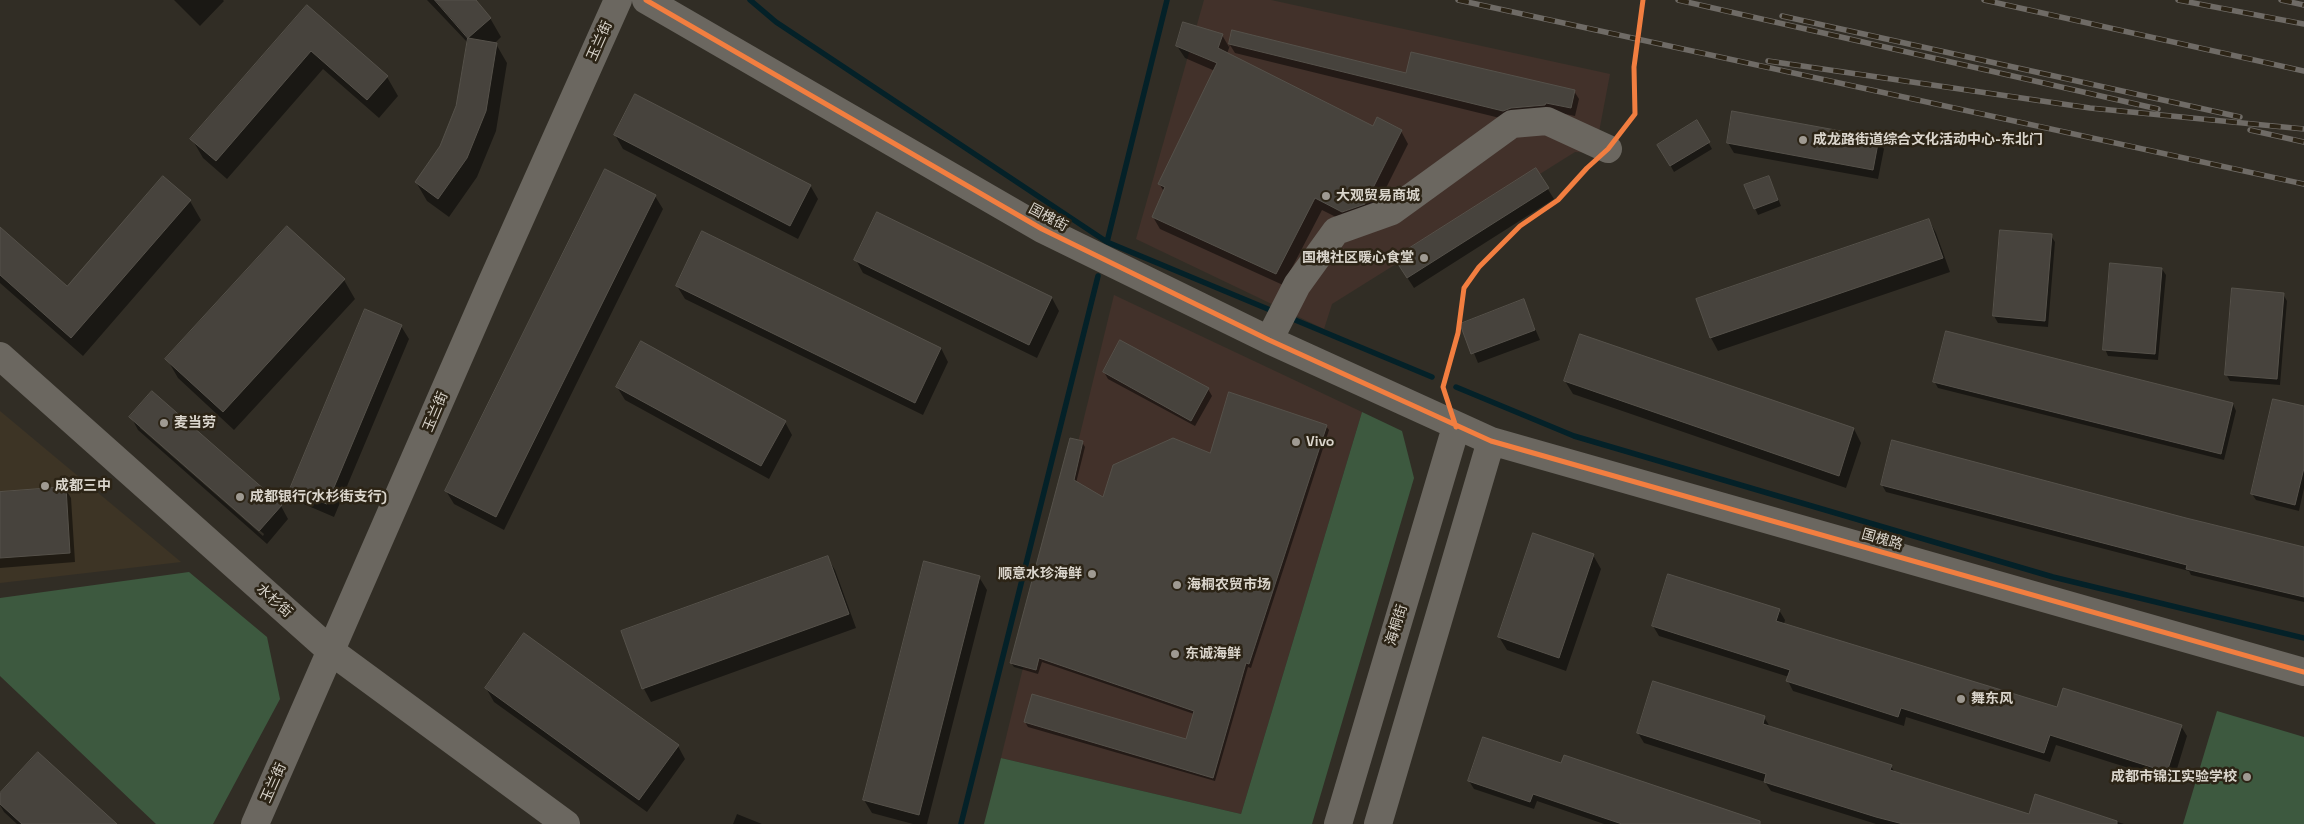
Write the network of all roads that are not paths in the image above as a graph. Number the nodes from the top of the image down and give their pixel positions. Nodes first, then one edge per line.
1 (618, 0) edge
2 (646, 0) edge
3 (1608, 149) dead end
4 (1278, 323) junction
5 (0, 356) edge
6 (1456, 427) junction
7 (1491, 441) junction
8 (332, 652) junction
9 (2304, 672) edge
10 (255, 824) edge
11 (566, 824) edge
12 (1338, 824) edge
13 (1378, 824) edge

1 - 8 street, 玉兰街
2 - 4 street, 国槐街
3 - 4 street
4 - 6 street, 国槐街
5 - 8 street, 水杉街
6 - 7 street, 国槐路
6 - 12 street, 海桐街
7 - 9 street, 国槐路
7 - 13 street
8 - 10 street, 玉兰街
8 - 11 street, 水杉街

